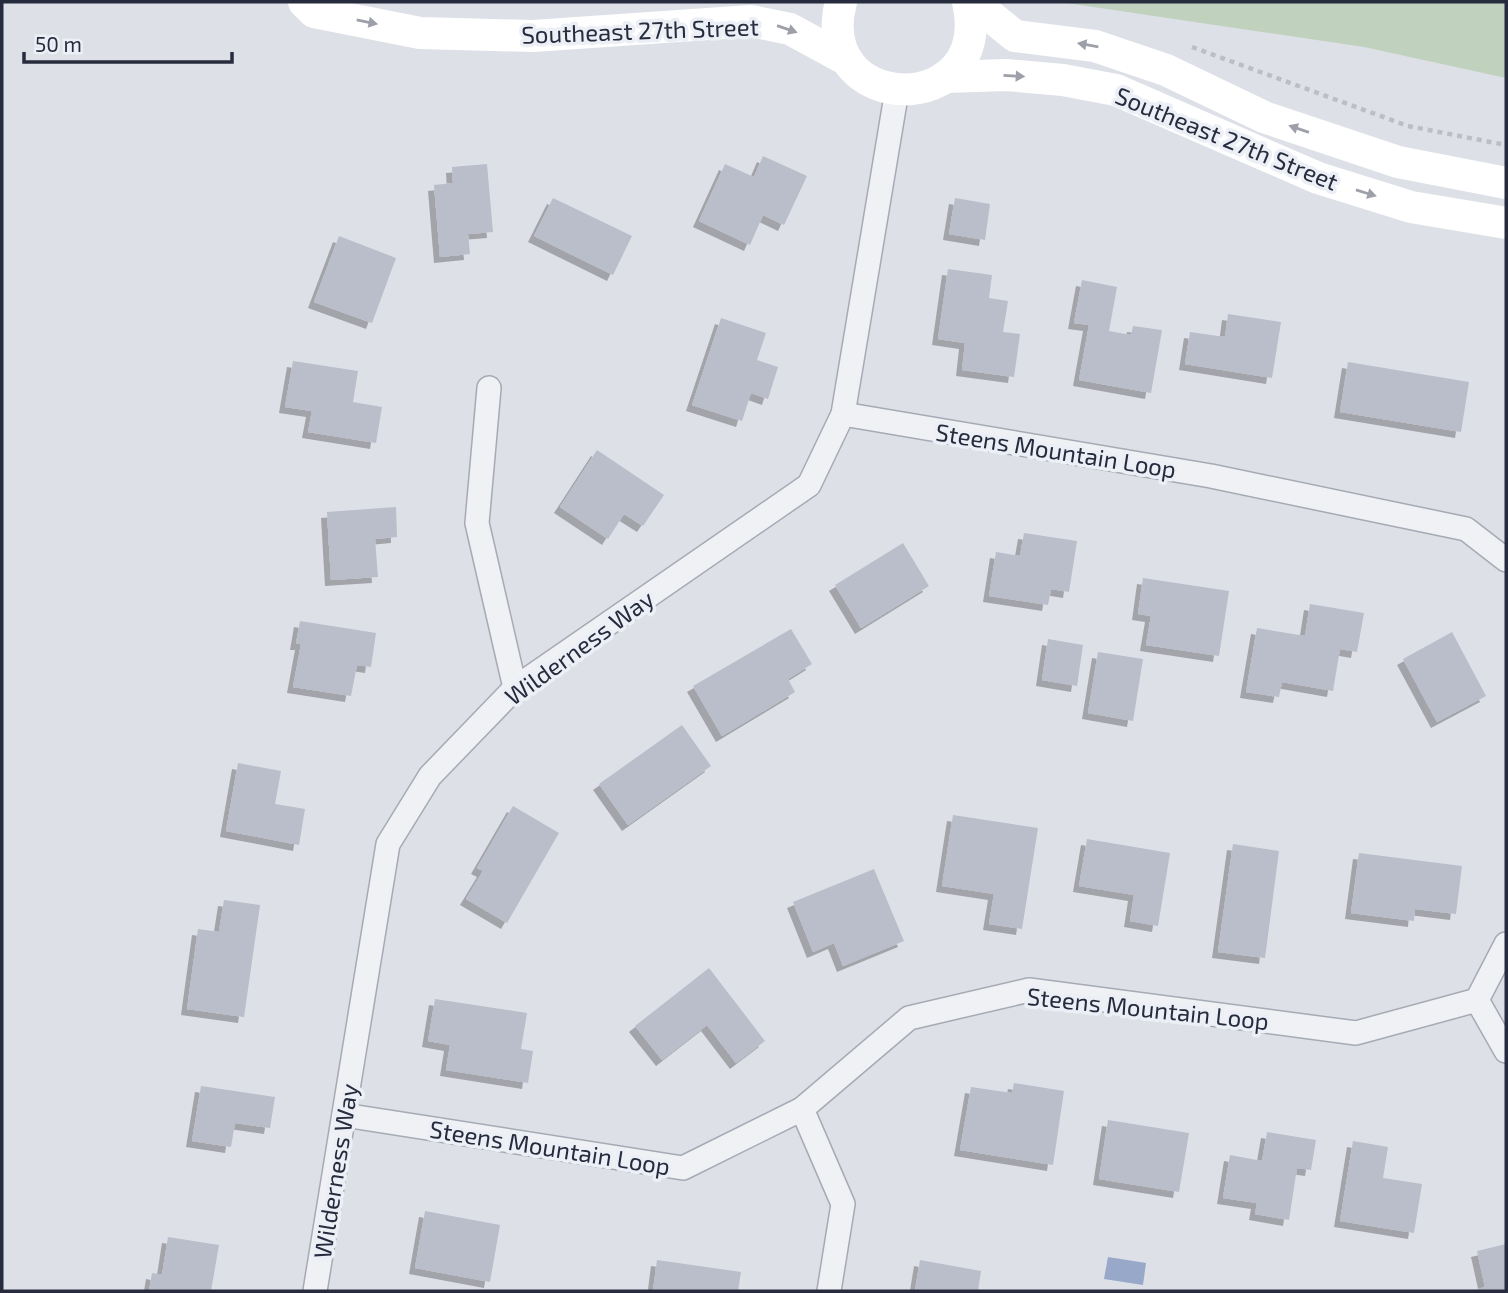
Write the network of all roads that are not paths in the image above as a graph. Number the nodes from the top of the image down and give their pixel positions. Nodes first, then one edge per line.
1 (304, 2) edge
2 (841, 2) edge
3 (970, 2) edge
4 (847, 60) junction
5 (945, 77) junction
6 (897, 90) junction
7 (1506, 183) edge
8 (1506, 223) edge
9 (489, 388) dead end
10 (844, 414) junction
11 (1506, 560) edge
12 (515, 688) junction
13 (1506, 944) edge
14 (1477, 1000) junction
15 (1506, 1051) edge
16 (803, 1109) junction
17 (344, 1115) junction
18 (315, 1291) edge
19 (829, 1291) edge

1 -> 4 main road, Southeast 27th Street
2 - 4 main road
3 - 5 main road
7 -> 3 main road, Southeast 27th Street
4 - 6 main road, Southeast 27th Street
5 - 6 main road
5 -> 8 main road, Southeast 27th Street
6 - 10 street, Wilderness Way
9 - 12 street
10 - 11 street, Steens Mountain Loop
10 - 12 street, Wilderness Way
12 - 17 street, Wilderness Way
13 - 14 street
14 - 15 street
14 - 16 street, Steens Mountain Loop
16 - 17 street, Steens Mountain Loop
16 - 19 street
17 - 18 street, Wilderness Way

